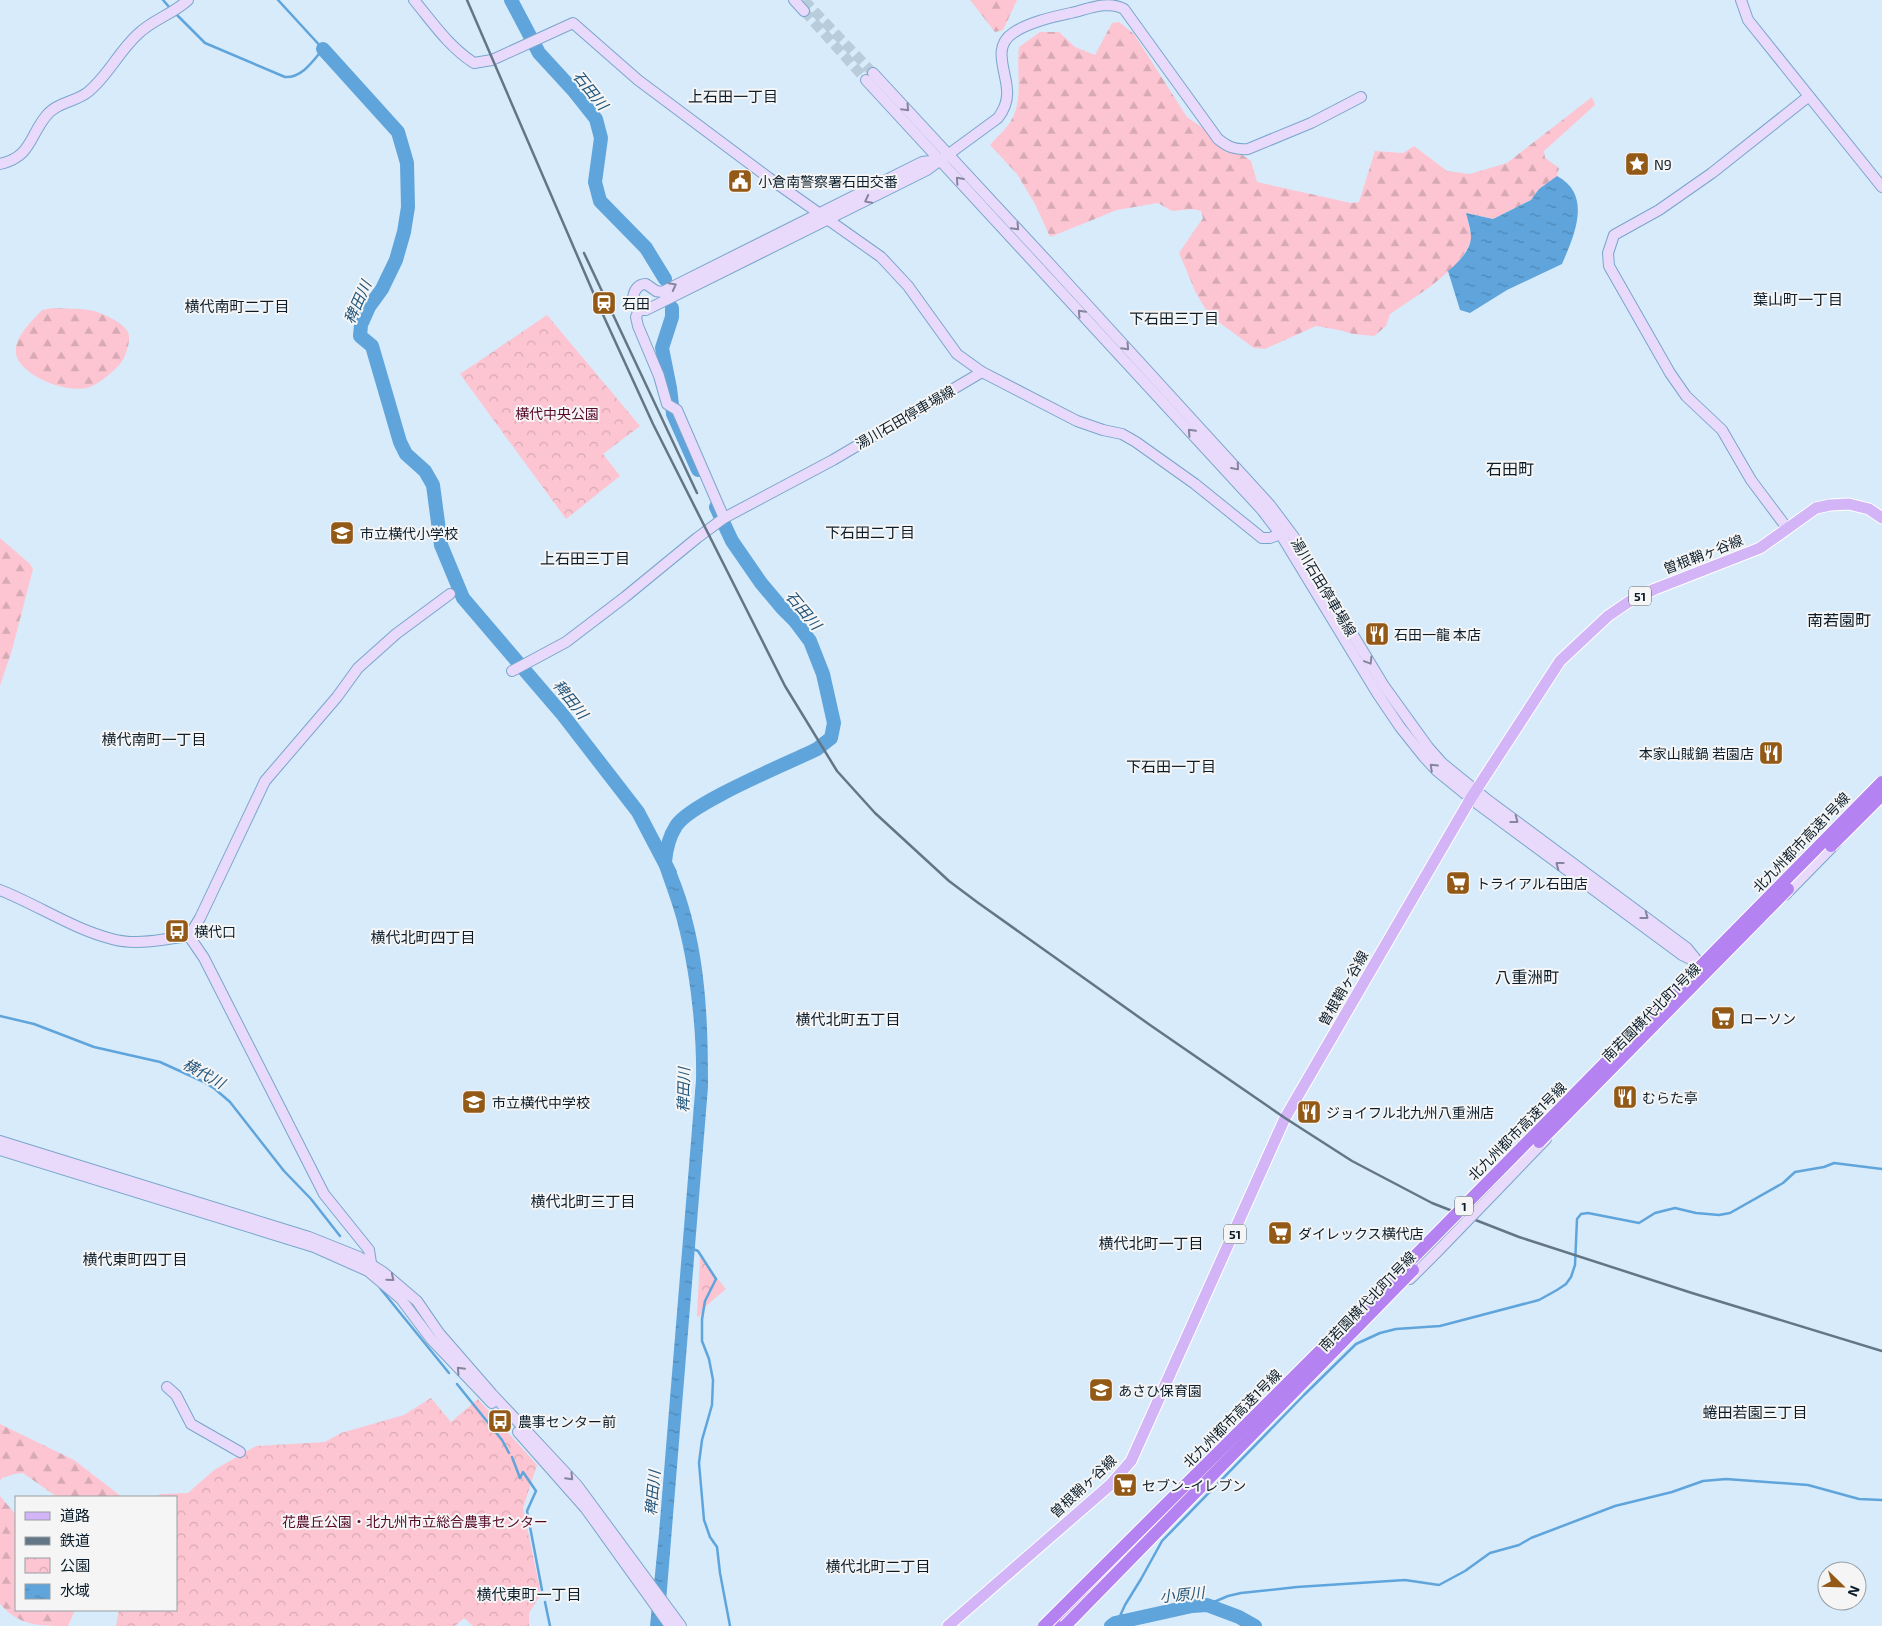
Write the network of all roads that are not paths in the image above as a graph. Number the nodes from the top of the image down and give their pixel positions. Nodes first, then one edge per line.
1 (414, 0) edge
2 (794, 0) edge
3 (1741, 0) edge
4 (187, 1) edge
5 (804, 11) tunnel mouth
6 (869, 76) tunnel mouth
7 (1809, 96) junction
8 (1361, 97) dead end
9 (944, 157) junction
10 (0, 164) edge
11 (1882, 187) edge
12 (818, 214) junction
13 (828, 220) junction
14 (639, 310) junction
15 (982, 372) junction
16 (724, 518) junction
17 (1882, 518) edge
18 (1787, 528) junction
19 (1285, 532) junction
20 (450, 594) dead end
21 (512, 671) dead end
22 (1882, 781) edge
23 (1474, 794) junction
24 (1882, 795) edge
25 (1882, 799) edge
26 (0, 890) edge
27 (189, 936) junction
28 (1699, 963) junction
29 (1710, 971) junction
30 (0, 1141) edge
31 (0, 1150) edge
32 (370, 1267) junction
33 (167, 1387) dead end
34 (240, 1452) dead end
35 (1162, 1510) junction
36 (1158, 1532) junction
37 (673, 1621) edge
38 (948, 1626) edge
39 (1037, 1626) edge
40 (1044, 1626) edge
41 (1054, 1626) edge
42 (1065, 1626) edge
43 (1070, 1626) edge
44 (1078, 1626) edge

1 - 12 street
2 - 5 street
3 - 7 street
4 - 10 street
6 - 9 street
7 - 11 street
7 - 18 street
8 - 9 street
9 - 12 street
9 -> 13 street
9 - 19 street
12 - 13 street
14 -> 12 street
13 - 14 street
13 - 15 street
14 - 16 street
15 - 16 street, 湯川石田停車場線
15 - 19 street, 湯川石田停車場線
16 - 21 street, 湯川石田停車場線
17 - 18 main road, 曽根鞘ヶ谷線 / 51
18 - 23 main road, 曽根鞘ヶ谷線 / 51
19 - 23 street, 湯川石田停車場線
20 - 27 street
22 - 28 street, 南若園横代北町1号線
22 - 35 highway, 北九州都市高速1号線 / 1, bridge
23 - 28 street, 湯川石田停車場線
23 - 38 main road, 曽根鞘ヶ谷線 / 51
24 - 36 highway, 北九州都市高速1号線 / 1, bridge
25 - 29 street, 南若園横代北町1号線
26 - 27 street
27 - 32 street
28 - 29 street, 湯川石田停車場線
28 - 39 street, 南若園横代北町1号線, bridge
29 - 43 street, 南若園横代北町1号線, bridge
30 - 32 street
31 - 32 street
32 - 37 street
33 - 34 street
35 - 40 highway, 北九州都市高速1号線 / 1, bridge
35 - 41 highway, bridge
36 - 42 highway, 北九州都市高速1号線 / 1, bridge
36 - 44 highway, bridge

